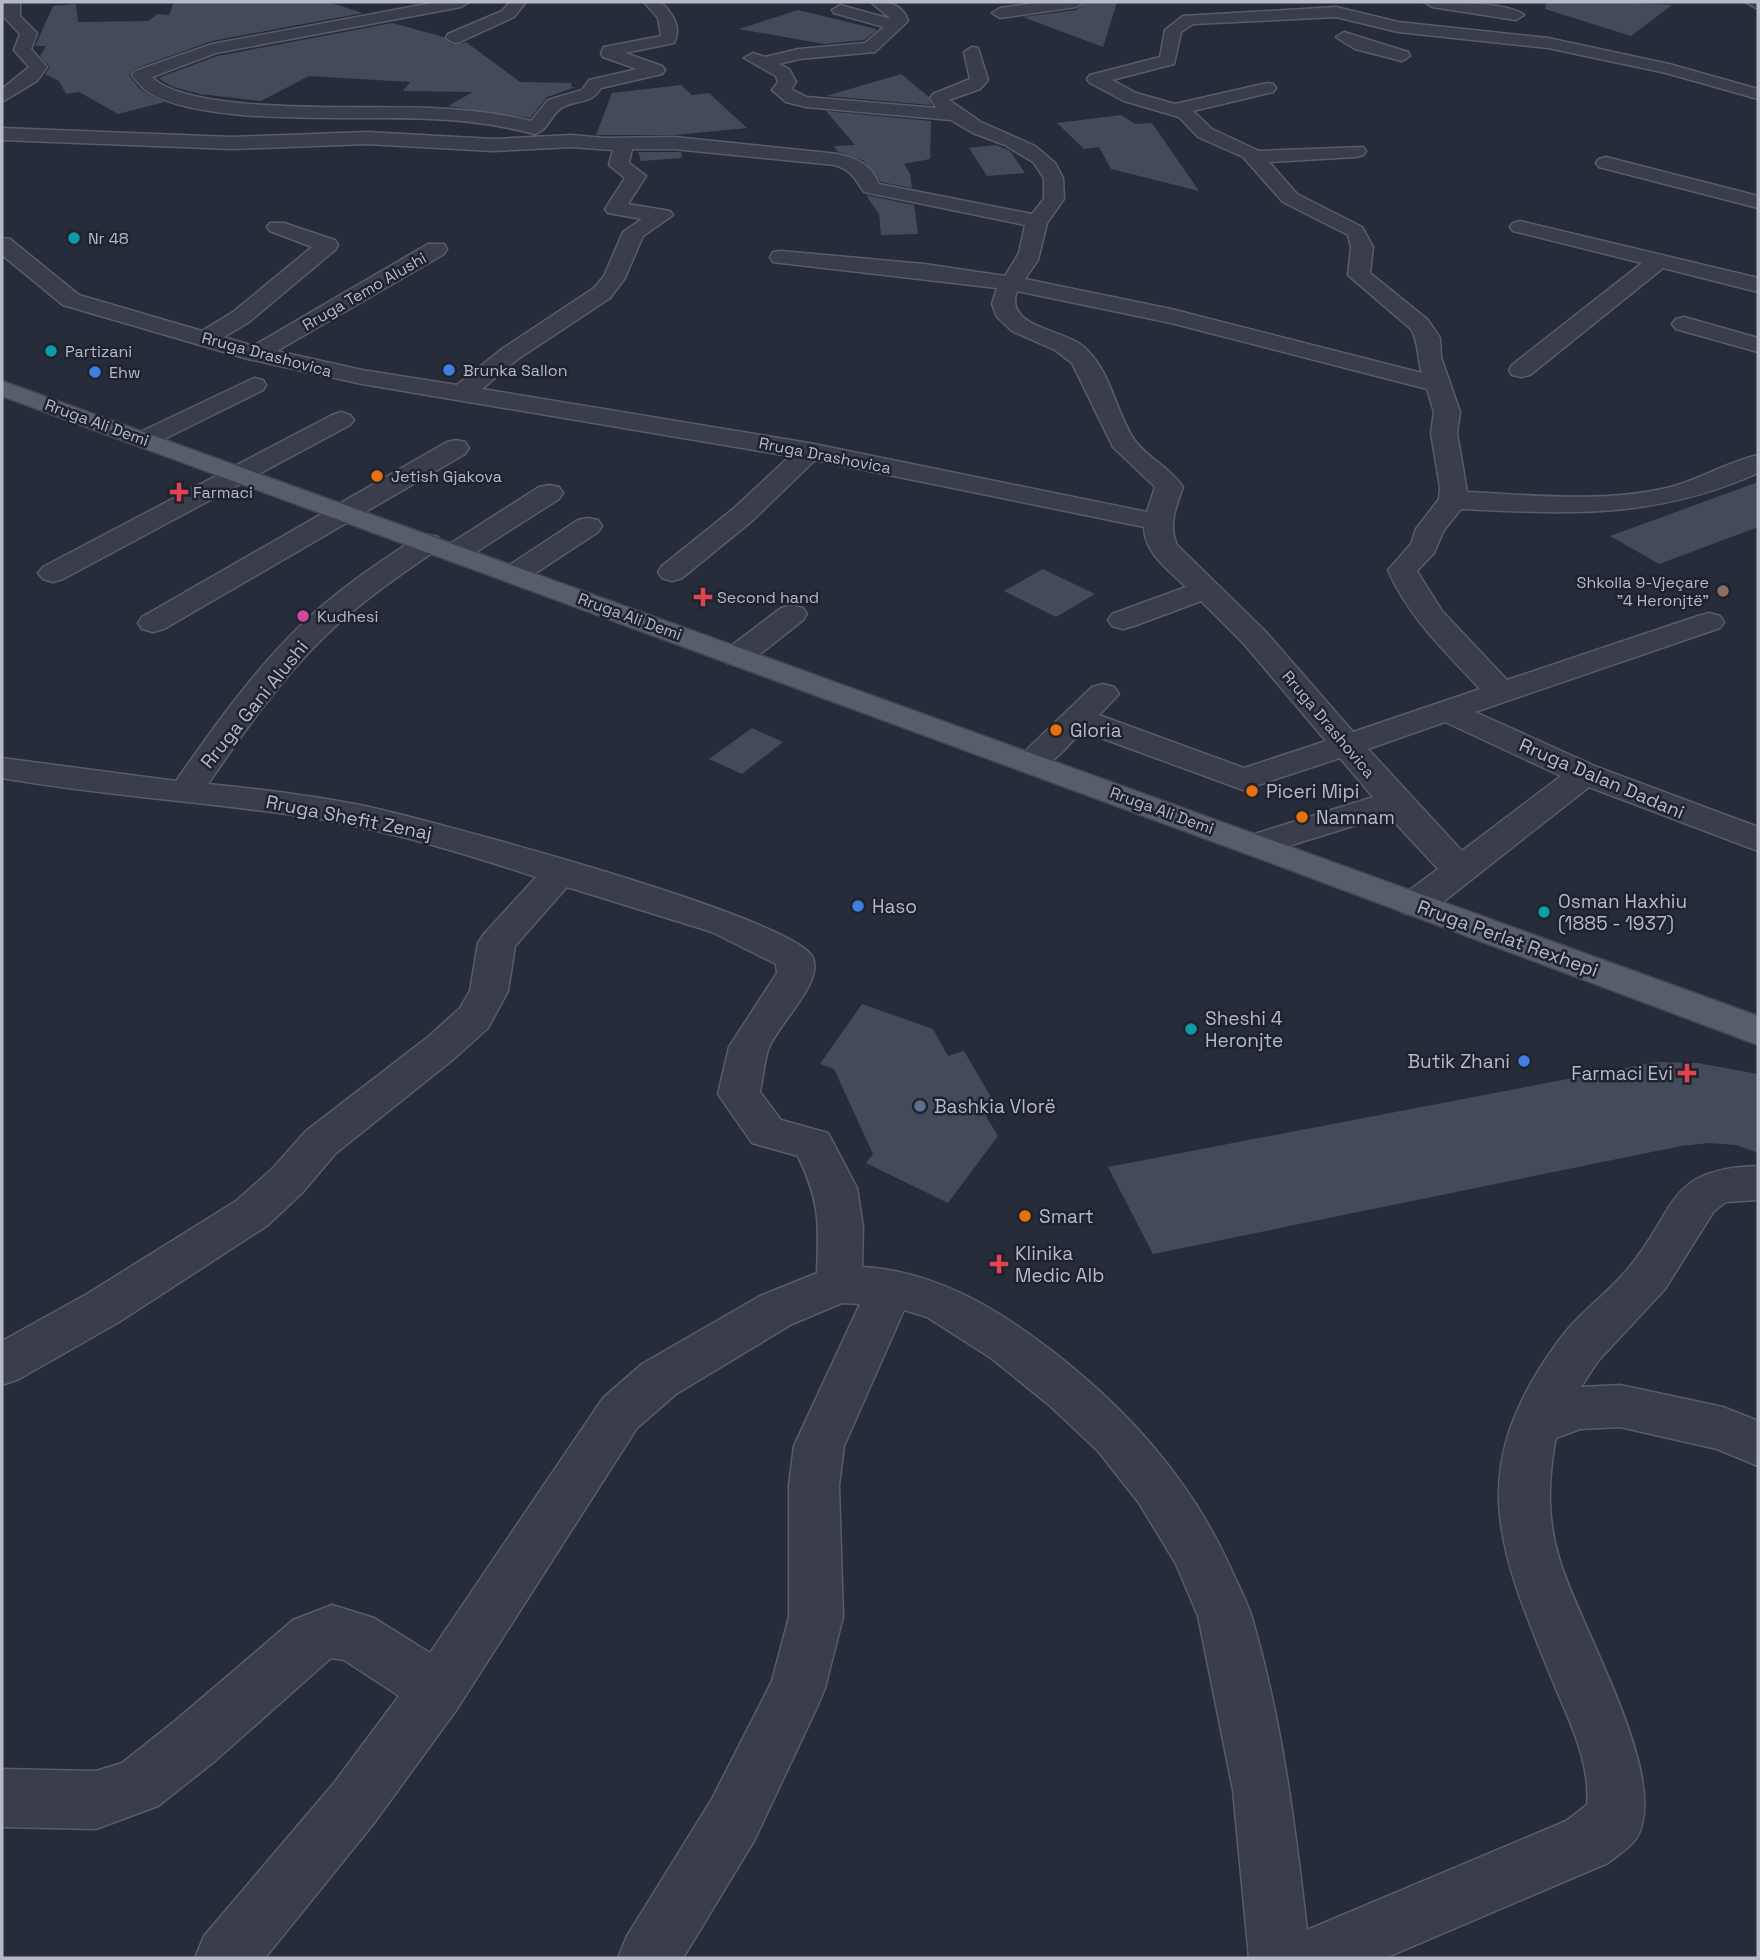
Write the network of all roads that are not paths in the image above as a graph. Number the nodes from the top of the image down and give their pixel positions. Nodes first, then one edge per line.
1 (12, 2) edge
2 (461, 2) edge
3 (518, 2) edge
4 (652, 2) edge
5 (879, 2) edge
6 (1076, 2) edge
7 (1432, 2) edge
8 (1753, 2) edge
9 (1184, 4) dead end
10 (1758, 4) edge
11 (1312, 9) edge
12 (840, 10) dead end
13 (1000, 13) dead end
14 (1256, 16) junction
15 (1534, 19) dead end
16 (275, 22) dead end
17 (896, 26) junction
18 (1601, 37) dead end
19 (454, 38) dead end
20 (212, 49) junction
21 (972, 52) dead end
22 (1402, 56) dead end
23 (13, 67) dead end
24 (38, 67) junction
25 (1669, 69) junction
26 (1267, 89) dead end
27 (1758, 94) edge
28 (2, 97) edge
29 (1178, 109) junction
30 (957, 115) junction
31 (535, 128) junction
32 (2, 134) edge
33 (571, 141) junction
34 (624, 143) junction
35 (1356, 151) dead end
36 (1254, 157) junction
37 (1606, 163) dead end
38 (1758, 202) edge
39 (1037, 221) junction
40 (277, 227) dead end
41 (1520, 227) dead end
42 (2, 244) edge
43 (436, 249) dead end
44 (781, 257) dead end
45 (1658, 261) junction
46 (1010, 283) junction
47 (1758, 285) edge
48 (1684, 324) dead end
49 (206, 338) junction
50 (1758, 345) edge
51 (256, 354) junction
52 (1521, 370) dead end
53 (254, 385) dead end
54 (1439, 385) junction
55 (3, 389) edge
56 (464, 392) junction
57 (341, 420) dead end
58 (145, 439) junction
59 (456, 448) dead end
60 (809, 451) junction
61 (1758, 463) edge
62 (241, 474) junction
63 (550, 493) dead end
64 (1453, 499) junction
65 (345, 513) junction
66 (1158, 522) junction
67 (588, 526) dead end
68 (442, 548) junction
69 (671, 572) dead end
70 (53, 573) dead end
71 (515, 574) junction
72 (1207, 590) junction
73 (792, 614) dead end
74 (1123, 620) dead end
75 (1709, 622) dead end
76 (153, 623) dead end
77 (738, 656) junction
78 (1500, 691) junction
79 (1103, 694) dead end
80 (1447, 711) junction
81 (1077, 718) junction
82 (1346, 745) junction
83 (1030, 763) junction
84 (2, 768) edge
85 (1586, 774) junction
86 (185, 792) junction
87 (1395, 801) junction
88 (1758, 840) edge
89 (1258, 845) junction
90 (1460, 870) junction
91 (560, 872) junction
92 (1416, 904) junction
93 (1758, 1031) edge
94 (1758, 1183) edge
95 (839, 1284) junction
96 (891, 1287) junction
97 (2, 1365) edge
98 (1534, 1425) junction
99 (1758, 1444) edge
100 (438, 1690) junction
101 (2, 1798) edge
102 (226, 1958) edge
103 (649, 1958) edge
104 (1280, 1958) edge
105 (1314, 1958) edge

1 - 24 street
2 - 20 street
3 - 19 street
4 - 31 street
5 - 17 street
6 - 13 street
7 - 15 street
8 - 10 street
9 - 14 street
11 - 14 street
11 - 22 street
11 - 25 street
12 - 17 street
14 - 29 street
16 - 20 street
17 - 30 street
18 - 25 street
20 - 31 street
21 - 30 street
23 - 24 street
24 - 28 street
25 - 27 street
26 - 29 street
29 - 36 street
30 - 39 street
31 - 33 street
32 - 33 street
33 - 34 street
34 - 39 street
34 - 56 street
35 - 36 street
36 - 54 street
37 - 38 street
39 - 46 street
40 - 49 street
41 - 45 street
42 - 49 street, Rruga Drashovica
43 - 51 street, Rruga Temo Alushi
44 - 46 street
45 - 47 street
45 - 52 street
46 - 54 street
46 - 66 street
48 - 50 street
49 - 51 street, Rruga Drashovica
51 - 56 street, Rruga Drashovica
53 - 58 street
54 - 64 street
55 - 58 main road, Rruga Ali Demi
56 - 60 street, Rruga Drashovica
57 - 62 street
58 - 62 main road, Rruga Ali Demi
59 - 65 street
60 - 66 street, Rruga Drashovica
60 - 69 street
61 - 64 street
62 - 65 main road, Rruga Ali Demi
62 - 70 street
63 - 68 street, Rruga Gani Alushi
64 - 78 street
65 - 68 main road, Rruga Ali Demi
65 - 76 street
66 - 72 street, Rruga Drashovica
67 - 71 street
68 - 71 main road, Rruga Ali Demi
68 - 86 street, Rruga Gani Alushi
71 - 77 main road, Rruga Ali Demi
72 - 74 street
72 - 82 street, Rruga Drashovica
73 - 77 street
75 - 78 street
77 - 83 main road, Rruga Ali Demi
78 - 80 street
79 - 81 street
80 - 82 street
80 - 85 street, Rruga Dalan Dadani
81 - 82 street
81 - 83 street
82 - 87 street, Rruga Drashovica
83 - 89 main road, Rruga Ali Demi
84 - 86 street, Rruga Shefit Zenaj
85 - 88 street, Rruga Dalan Dadani
85 - 90 street
86 - 91 street, Rruga Shefit Zenaj
87 - 89 street
87 - 90 street, Rruga Drashovica
89 - 92 main road, Rruga Perlat Rexhepi
90 - 92 street
91 - 95 street, Rruga Shefit Zenaj
91 - 97 street
92 - 93 main road, Rruga Perlat Rexhepi
94 - 98 street
95 - 96 street
95 - 100 street
96 - 103 street
96 - 104 street
98 - 99 street
98 - 105 street
100 - 101 street
100 - 102 street

